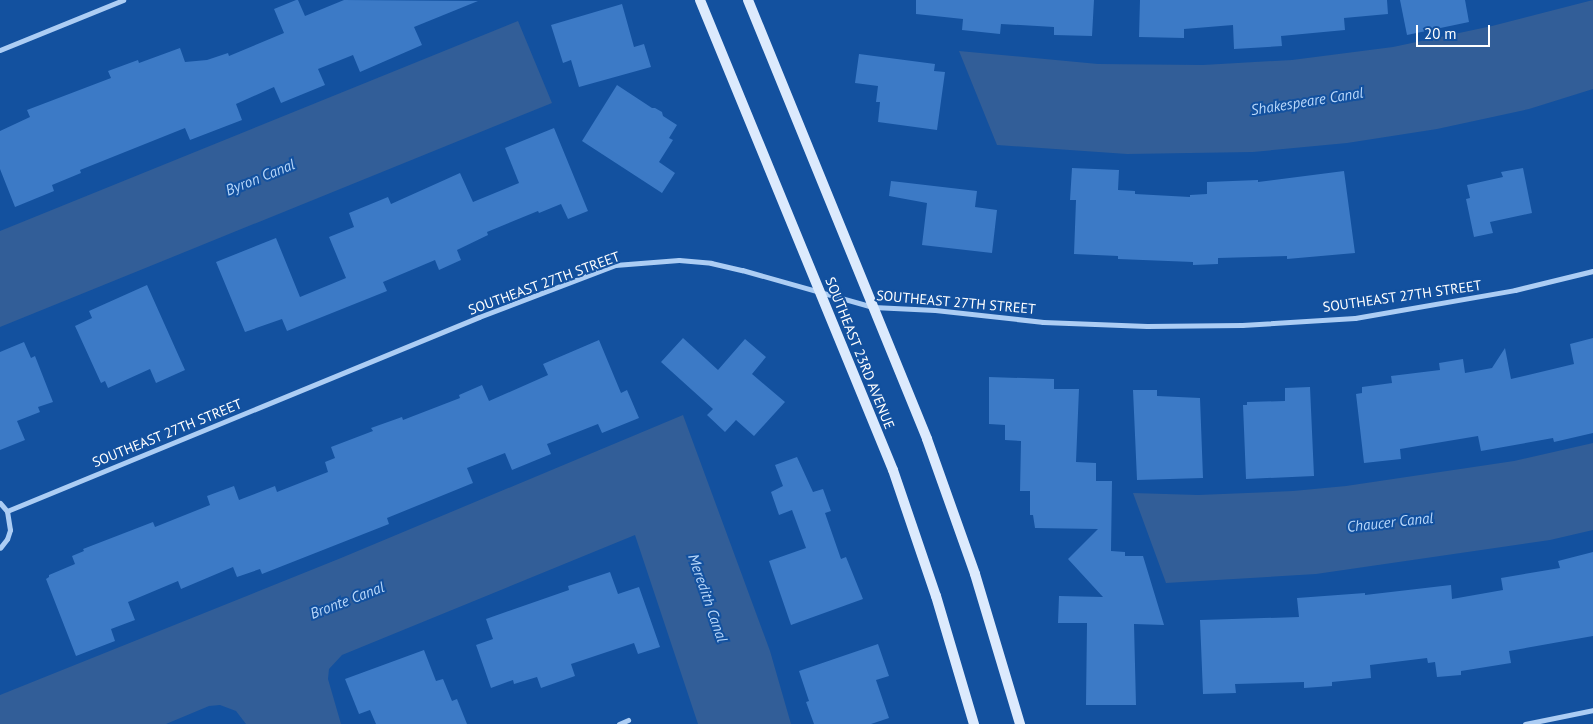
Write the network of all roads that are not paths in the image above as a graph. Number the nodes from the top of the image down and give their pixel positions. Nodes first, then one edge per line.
1 (123, 0) edge
2 (700, 0) edge
3 (748, 0) edge
4 (0, 50) edge
5 (1593, 271) edge
6 (821, 293) junction
7 (873, 307) junction
8 (0, 503) edge
9 (7, 511) junction
10 (0, 548) edge
11 (1593, 710) edge
12 (628, 720) dead end
13 (619, 724) edge
14 (974, 724) edge
15 (1020, 724) edge
16 (1525, 724) edge

1 - 4 street
2 - 6 street, SOUTHEAST 23RD AVENUE
3 - 7 street
5 - 7 street, SOUTHEAST 27TH STREET
6 - 7 street, SOUTHEAST 27TH STREET
6 - 9 street, SOUTHEAST 27TH STREET
6 - 14 street, SOUTHEAST 23RD AVENUE
7 - 15 street
8 - 9 street
9 - 10 street
11 - 16 street
12 - 13 street

